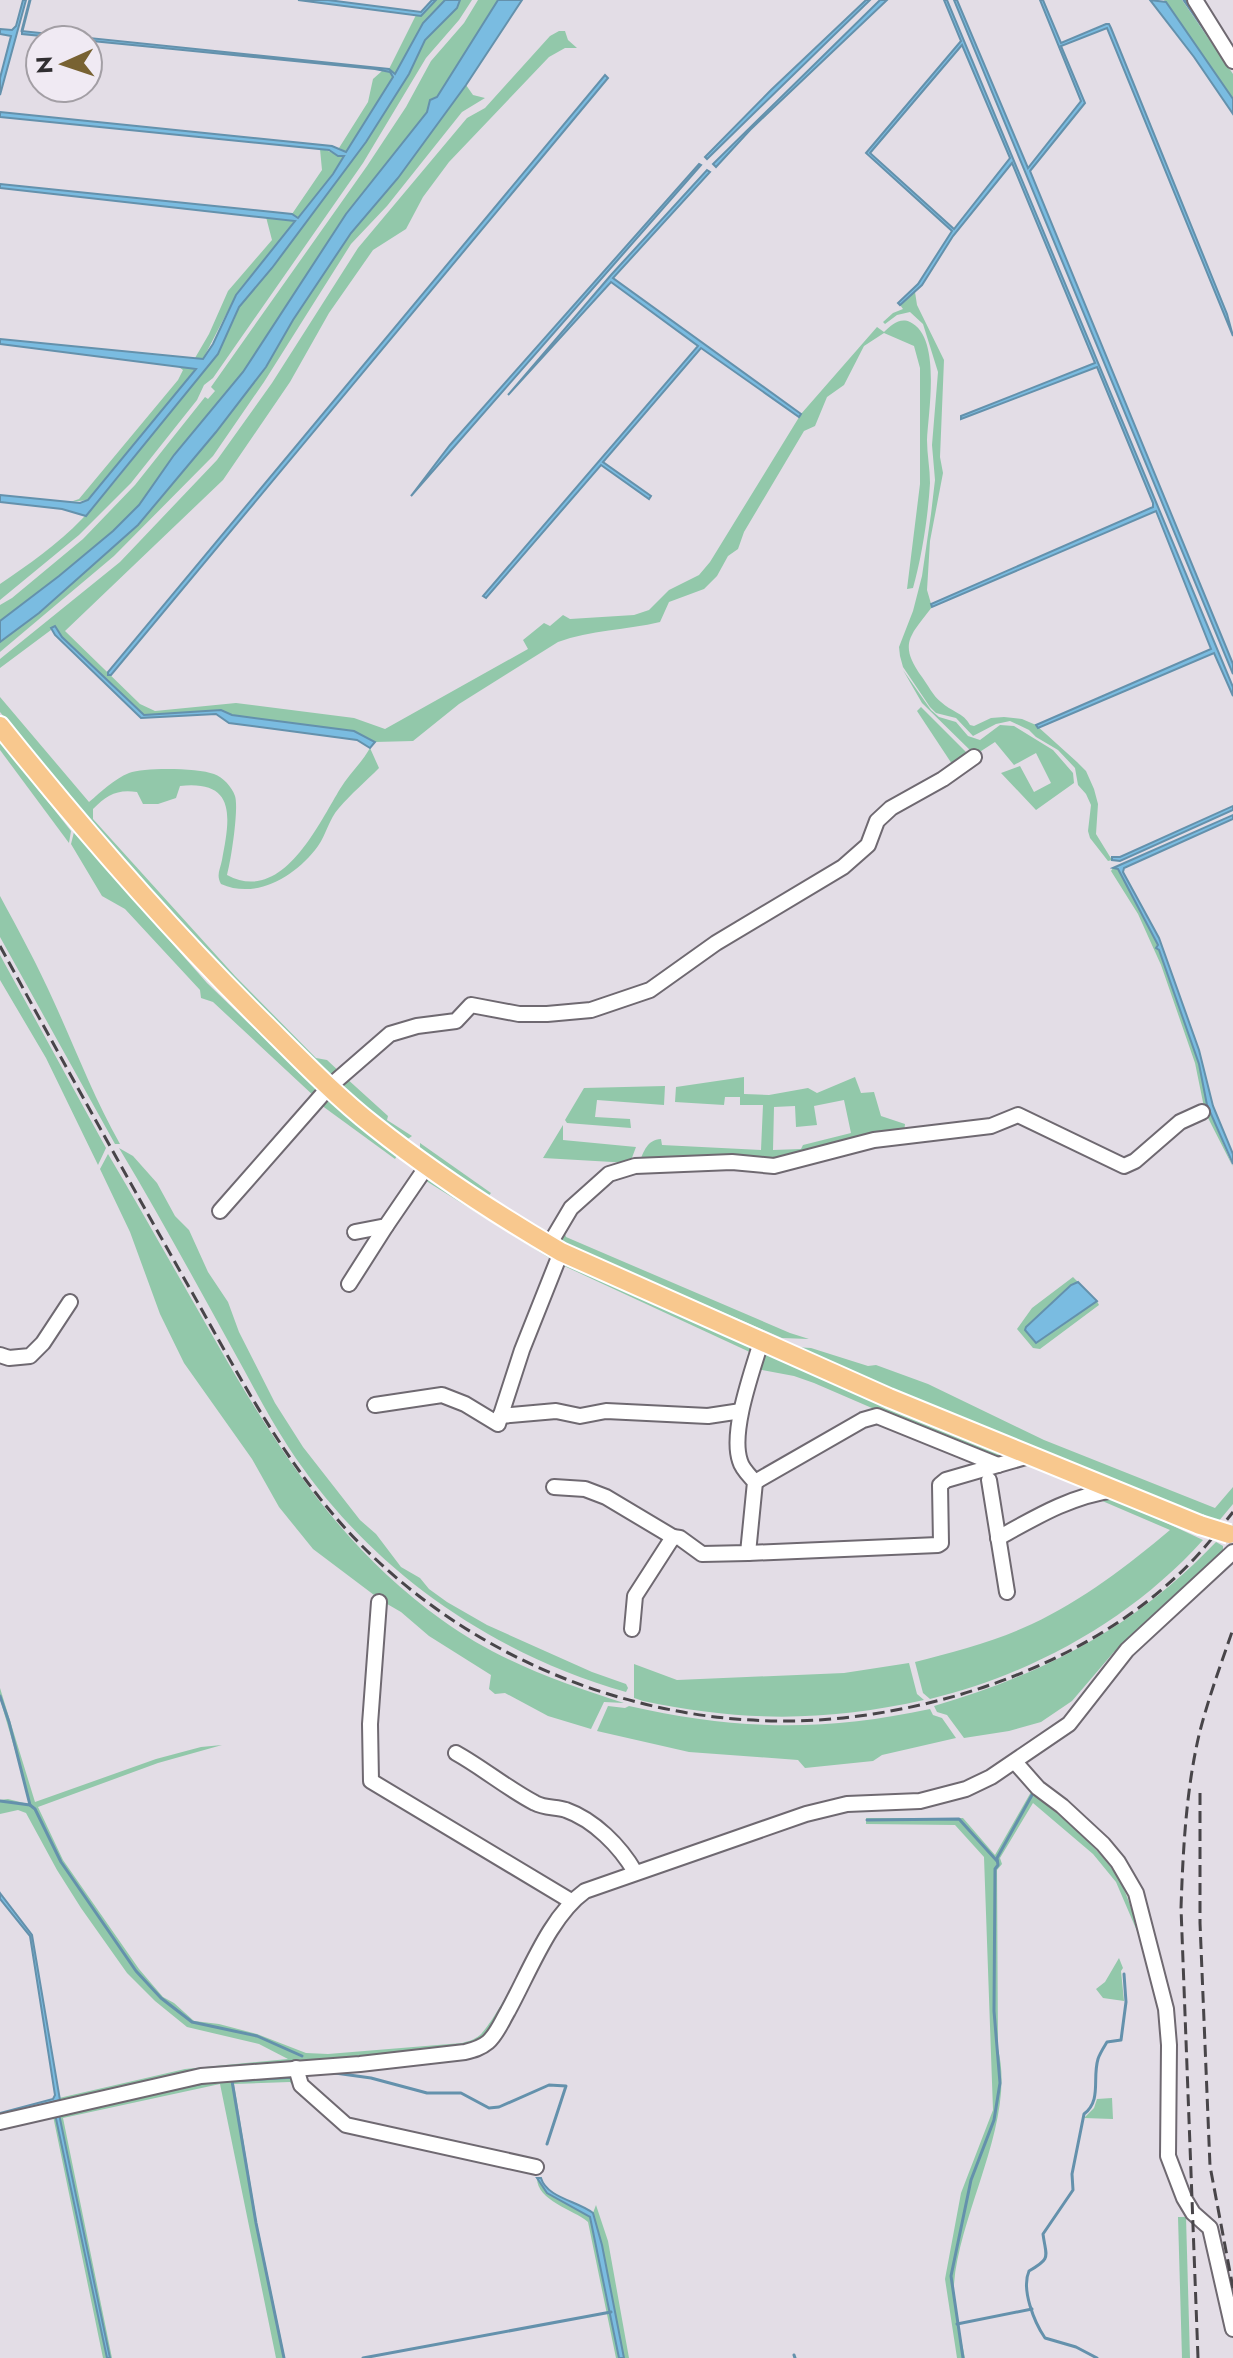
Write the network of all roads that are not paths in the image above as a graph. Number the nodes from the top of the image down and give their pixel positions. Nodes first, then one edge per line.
1 (1195, 0) edge
2 (1233, 61) edge
3 (0, 726) edge
4 (974, 757) dead end
5 (329, 1087) junction
6 (1202, 1112) dead end
7 (427, 1166) junction
8 (220, 1211) dead end
9 (386, 1226) junction
10 (355, 1232) dead end
11 (555, 1249) junction
12 (349, 1284) dead end
13 (70, 1302) dead end
14 (761, 1342) junction
15 (0, 1355) edge
16 (375, 1405) dead end
17 (741, 1411) junction
18 (500, 1416) junction
19 (1029, 1456) junction
20 (998, 1465) junction
21 (989, 1480) dead end
22 (755, 1482) junction
23 (554, 1487) dead end
24 (1114, 1490) junction
25 (673, 1537) junction
26 (998, 1538) junction
27 (1232, 1541) edge
28 (748, 1553) junction
29 (1007, 1592) dead end
30 (379, 1602) dead end
31 (632, 1629) dead end
32 (456, 1753) dead end
33 (1015, 1762) junction
34 (635, 1872) junction
35 (571, 1901) junction
36 (296, 2068) junction
37 (0, 2122) edge
38 (536, 2167) dead end
39 (1233, 2329) edge

1 - 2 street
3 - 5 main road
4 - 5 street
5 - 7 main road
5 - 8 street
6 - 11 street
7 - 9 street
7 - 11 main road
9 - 10 street
9 - 12 street
11 - 14 main road
11 - 18 street
13 - 15 street
14 - 17 street
14 - 19 main road
16 - 18 street
17 - 18 street
17 - 22 street
19 - 20 street
19 - 24 main road
20 - 22 street
20 - 28 street
21 - 26 street
22 - 28 street
23 - 25 street
24 - 26 street
24 - 27 main road, bridge
25 - 28 street
25 - 31 street
26 - 29 street
27 - 33 street
30 - 35 street
32 - 34 street
33 - 34 street
33 - 39 street
34 - 35 street
35 - 36 street
36 - 37 street
36 - 38 street

